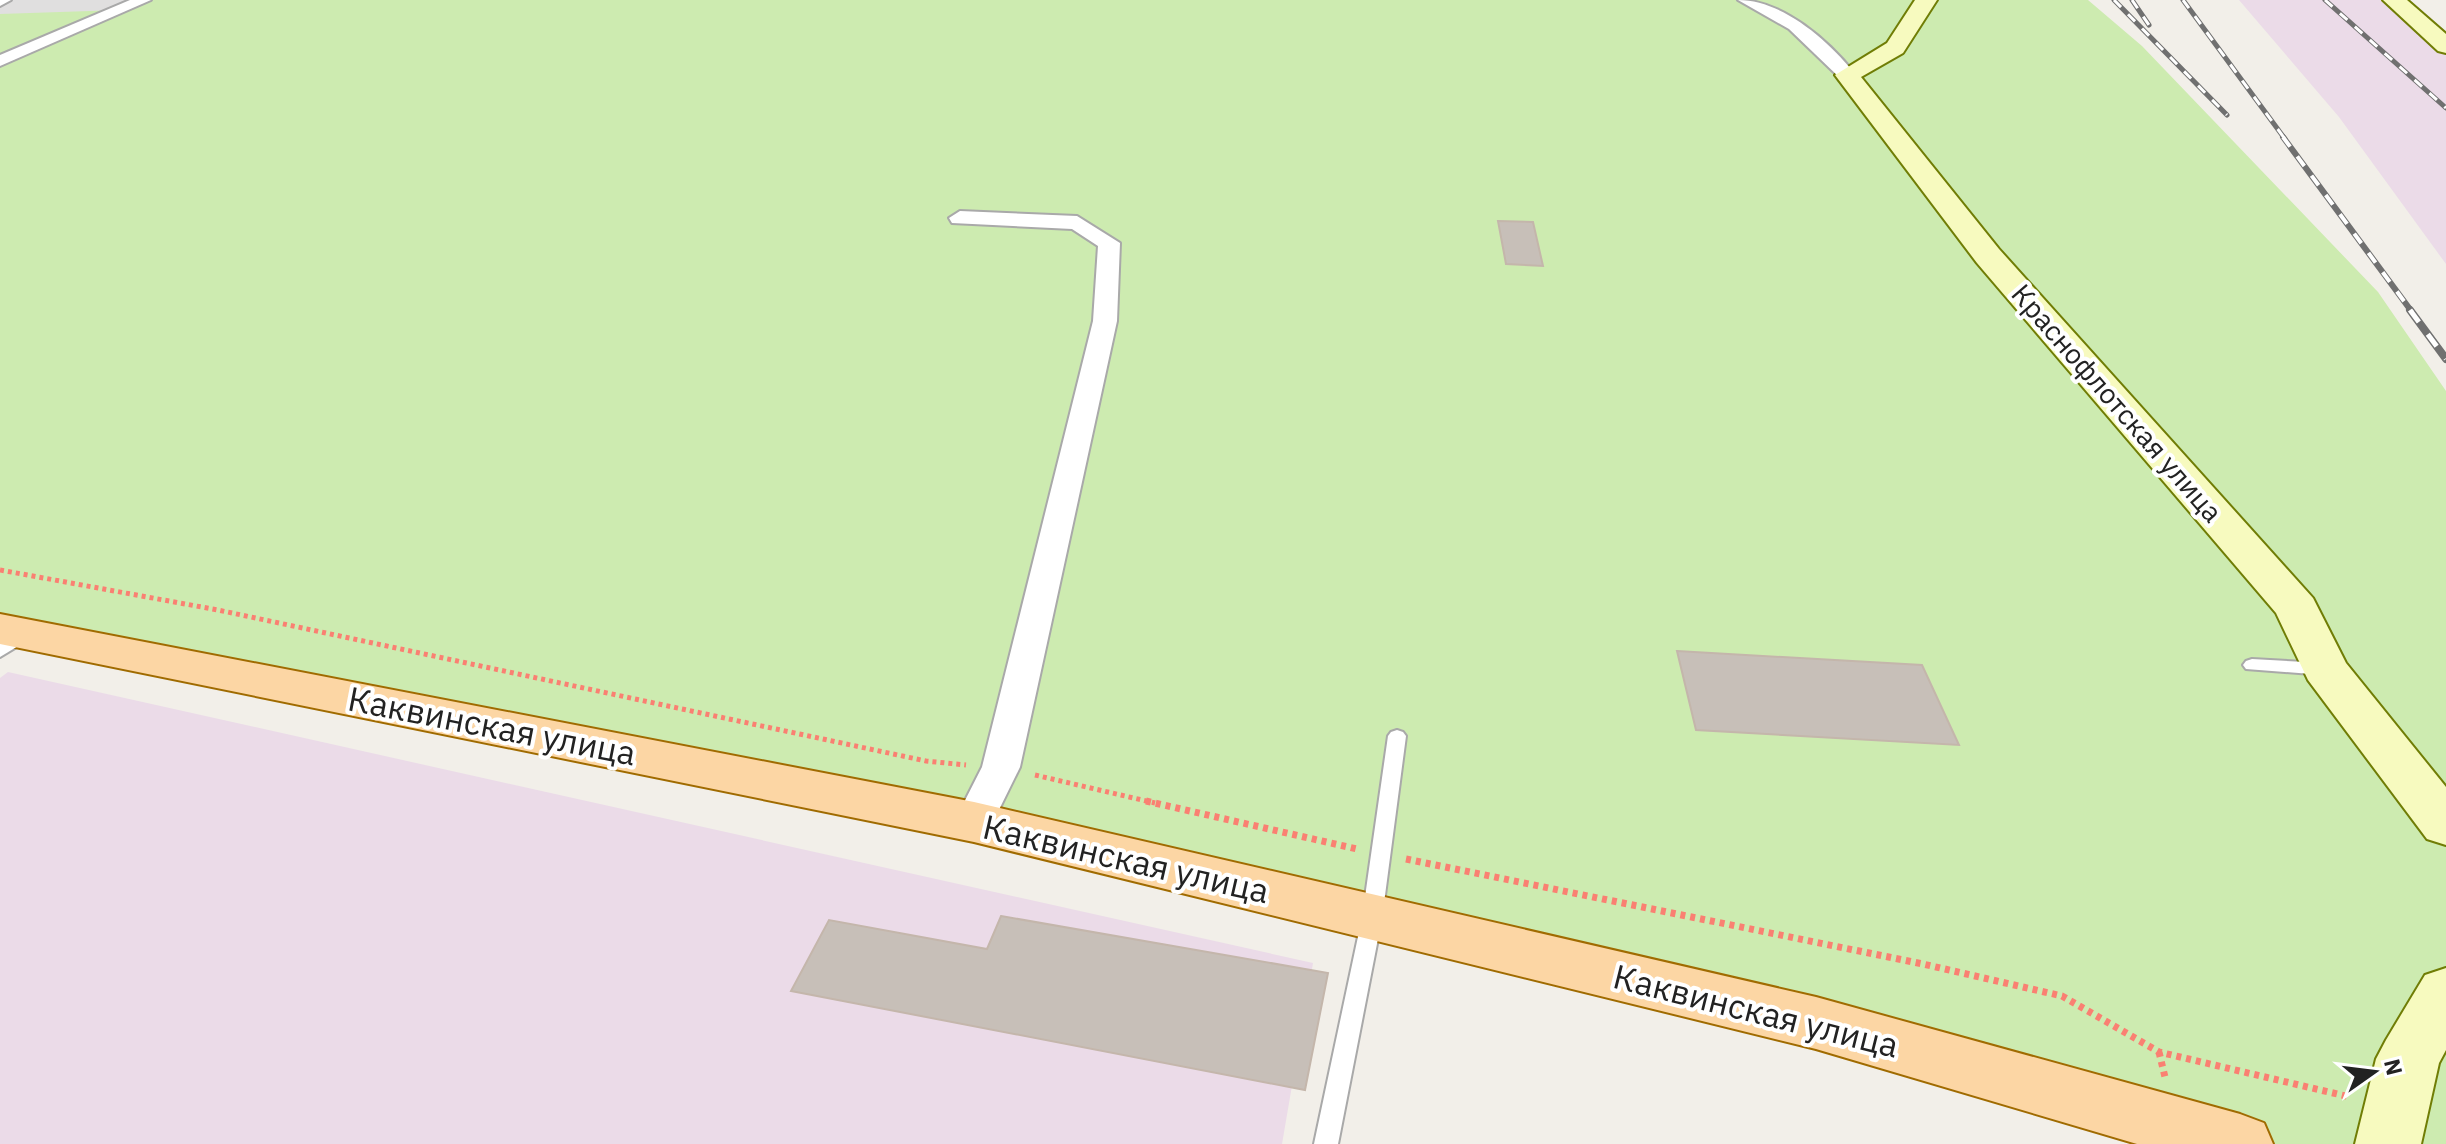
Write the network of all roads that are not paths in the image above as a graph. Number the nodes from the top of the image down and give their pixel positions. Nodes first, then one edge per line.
1 (143, 0) edge
2 (1746, 0) edge
3 (1926, 0) edge
4 (2394, 0) edge
5 (2446, 46) edge
6 (0, 59) edge
7 (1847, 75) junction
8 (960, 218) dead end
9 (9, 637) edge
10 (2252, 665) dead end
11 (2325, 669) junction
12 (1397, 736) dead end
13 (974, 822) junction
14 (2446, 825) edge
15 (1372, 918) junction
16 (2446, 993) edge
17 (2392, 1126) edge
18 (1326, 1144) edge
19 (2240, 1144) edge

1 - 6 street
2 - 7 street
3 - 7 street
4 - 5 street
7 - 11 street, Краснофлотская улица
8 - 13 street
9 - 13 main road, Каквинская улица
10 - 11 lane
11 - 14 street, Краснофлотская улица
12 - 15 lane
13 - 15 main road, Каквинская улица
15 - 18 lane
15 - 19 main road, Каквинская улица
16 - 17 street

